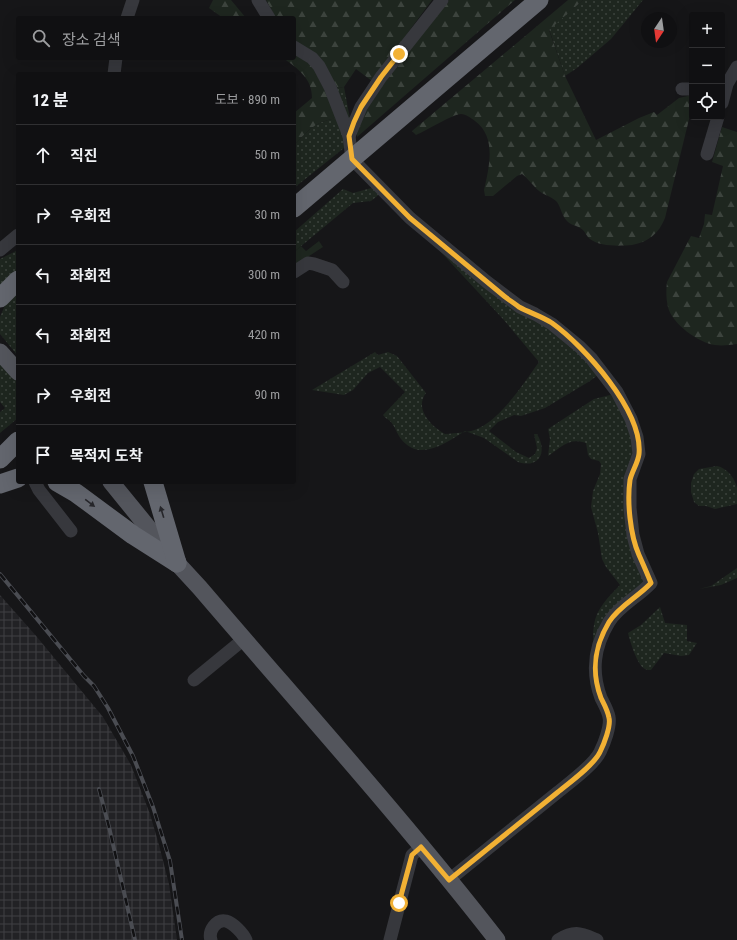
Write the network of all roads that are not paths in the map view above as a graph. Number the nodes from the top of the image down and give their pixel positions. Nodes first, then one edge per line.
1 (133, 0) edge
2 (258, 0) edge
3 (442, 0) edge
4 (539, 0) edge
5 (128, 16) edge
6 (268, 16) edge
7 (296, 48) edge
8 (116, 60) edge
9 (737, 67) edge
10 (114, 72) edge
11 (725, 84) edge
12 (717, 120) edge
13 (349, 136) junction
14 (708, 154) dead end
15 (352, 159) junction
16 (296, 206) edge
17 (16, 237) edge
18 (0, 250) edge
19 (296, 271) edge
20 (16, 282) edge
21 (343, 282) dead end
22 (0, 298) edge
23 (0, 352) edge
24 (16, 370) edge
25 (16, 443) edge
26 (0, 459) edge
27 (16, 479) edge
28 (0, 484) edge
29 (36, 484) edge
30 (60, 484) edge
31 (113, 484) edge
32 (154, 484) edge
33 (71, 531) dead end
34 (177, 563) junction
35 (244, 639) junction
36 (194, 680) dead end
37 (421, 847) junction
38 (449, 880) junction
39 (212, 940) edge
40 (246, 940) edge
41 (390, 940) edge
42 (497, 940) edge
43 (558, 940) edge
44 (597, 940) edge

1 - 5 street
2 - 6 street
3 - 13 street
4 - 15 highway
7 - 13 street
8 - 10 street
9 - 11 street
12 - 14 street
13 - 15 street
15 - 16 highway
15 - 38 street
17 - 18 street
19 - 21 street
20 - 22 highway
23 - 24 main road
25 - 26 highway
27 - 28 highway
29 - 33 street
30 -> 34 highway
31 - 34 main road
34 -> 32 highway
34 - 35 main road
35 - 36 street
35 - 37 main road
37 - 38 main road
37 - 41 street
38 - 42 main road
39 - 40 street
43 - 44 street

